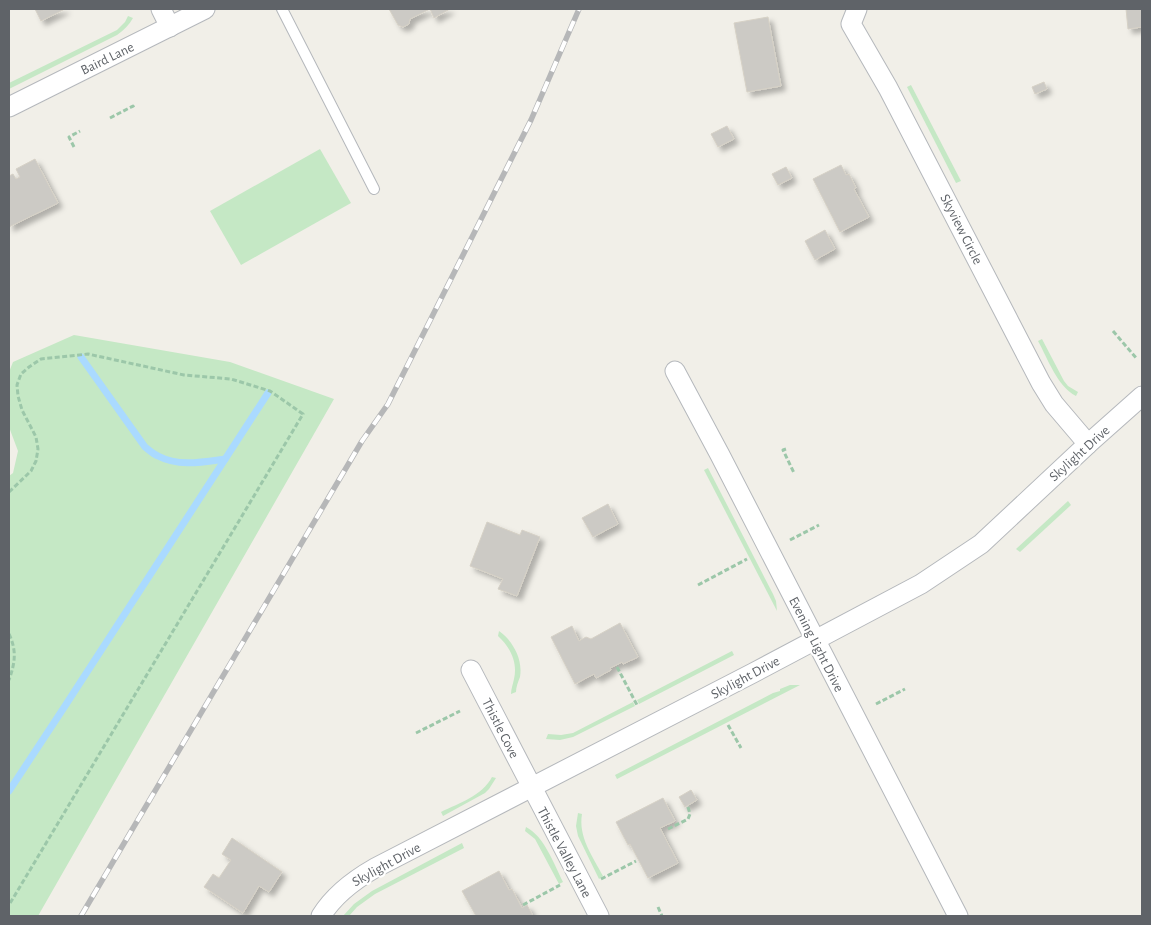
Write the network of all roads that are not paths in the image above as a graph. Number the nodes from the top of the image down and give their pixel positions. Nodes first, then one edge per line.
1 (161, 9) edge
2 (206, 9) edge
3 (282, 9) edge
4 (857, 9) edge
5 (170, 26) junction
6 (9, 107) edge
7 (374, 189) dead end
8 (675, 371) dead end
9 (1142, 396) edge
10 (1088, 444) junction
11 (815, 640) junction
12 (471, 670) dead end
13 (531, 787) junction
14 (321, 916) edge
15 (599, 916) edge
16 (958, 916) edge

1 - 5 street
2 - 5 street, Baird Lane
3 - 7 lane
4 - 10 street, Skyview Circle
5 - 6 street, Baird Lane
8 - 11 street, Evening Light Drive
9 - 10 street, Skylight Drive
10 - 11 street, Skylight Drive
11 - 13 street, Skylight Drive
11 - 16 street, Evening Light Drive
12 - 13 street, Thistle Cove
13 - 14 street, Skylight Drive
13 - 15 street, Thistle Valley Lane

